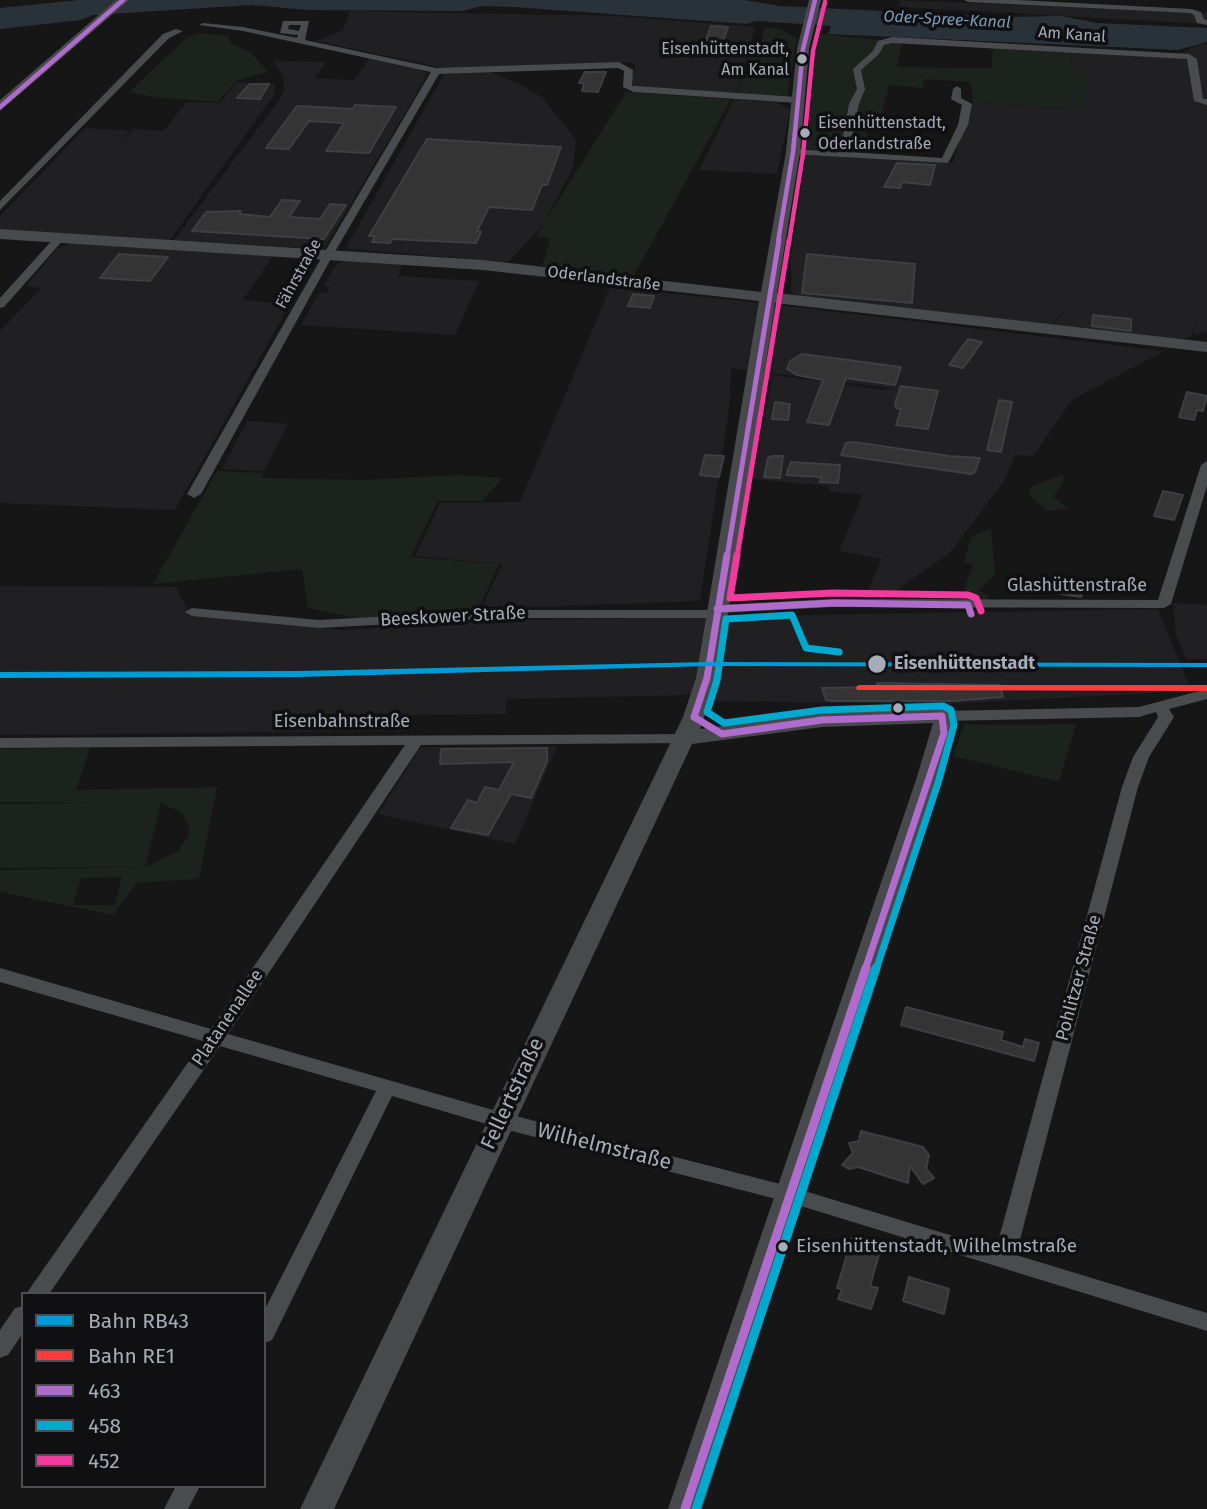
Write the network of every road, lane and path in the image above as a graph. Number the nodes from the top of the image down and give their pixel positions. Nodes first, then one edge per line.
1 (123, 0) edge
2 (968, 0) edge
3 (815, 2) edge
4 (1207, 23) edge
5 (202, 25) dead end
6 (179, 31) dead end
7 (436, 71) junction
8 (957, 89) dead end
9 (797, 100) junction
10 (1207, 102) edge
11 (0, 107) edge
12 (793, 152) junction
13 (844, 155) junction
14 (0, 208) edge
15 (0, 234) edge
16 (59, 239) junction
17 (328, 255) junction
18 (768, 299) junction
19 (0, 305) edge
20 (1207, 347) edge
21 (1207, 465) edge
22 (194, 494) dead end
23 (192, 612) dead end
24 (716, 612) junction
25 (1207, 694) edge
26 (1160, 705) junction
27 (942, 716) junction
28 (689, 727) junction
29 (416, 741) junction
30 (0, 743) edge
31 (0, 975) edge
32 (217, 1036) junction
33 (388, 1086) junction
34 (500, 1120) junction
35 (788, 1194) junction
36 (1004, 1259) junction
37 (38, 1292) edge
38 (21, 1318) edge
39 (1207, 1322) edge
40 (266, 1329) edge
41 (0, 1348) edge
42 (187, 1488) edge
43 (176, 1509) edge
44 (317, 1509) edge
45 (685, 1509) edge

1 - 11 street
2 - 4 street, Am Kanal
3 - 9 street
5 - 7 street
6 - 14 street
7 - 9 street
7 - 17 street, Fährstraße
8 - 13 street
9 - 12 street
10 - 13 street, Am Kanal
12 - 13 street
12 - 18 street
15 - 16 street, Oderlandstraße
16 - 17 street, Oderlandstraße
16 - 19 street
17 - 18 street, Oderlandstraße
17 - 22 street, Fährstraße
18 - 20 street, Oderlandstraße
18 - 24 street
21 - 24 street, Glashüttenstraße
23 - 24 street, Beeskower Straße
24 - 28 street, Fellertstraße
25 - 26 street
26 - 27 street
26 - 36 street, Pohlitzer Straße
27 - 28 street
27 - 35 street
28 - 29 street, Eisenbahnstraße
28 - 34 street, Fellertstraße
29 - 30 street, Eisenbahnstraße
29 - 32 street, Platanenallee
31 - 32 street, Wilhelmstraße
32 - 33 street, Wilhelmstraße
32 - 37 street, Platanenallee
33 - 34 street, Wilhelmstraße
33 - 40 street
34 - 35 street, Wilhelmstraße
34 - 44 street, Fellertstraße
35 - 36 street, Wilhelmstraße
35 - 45 street
36 - 39 street, Wilhelmstraße
38 - 41 street
42 - 43 street

